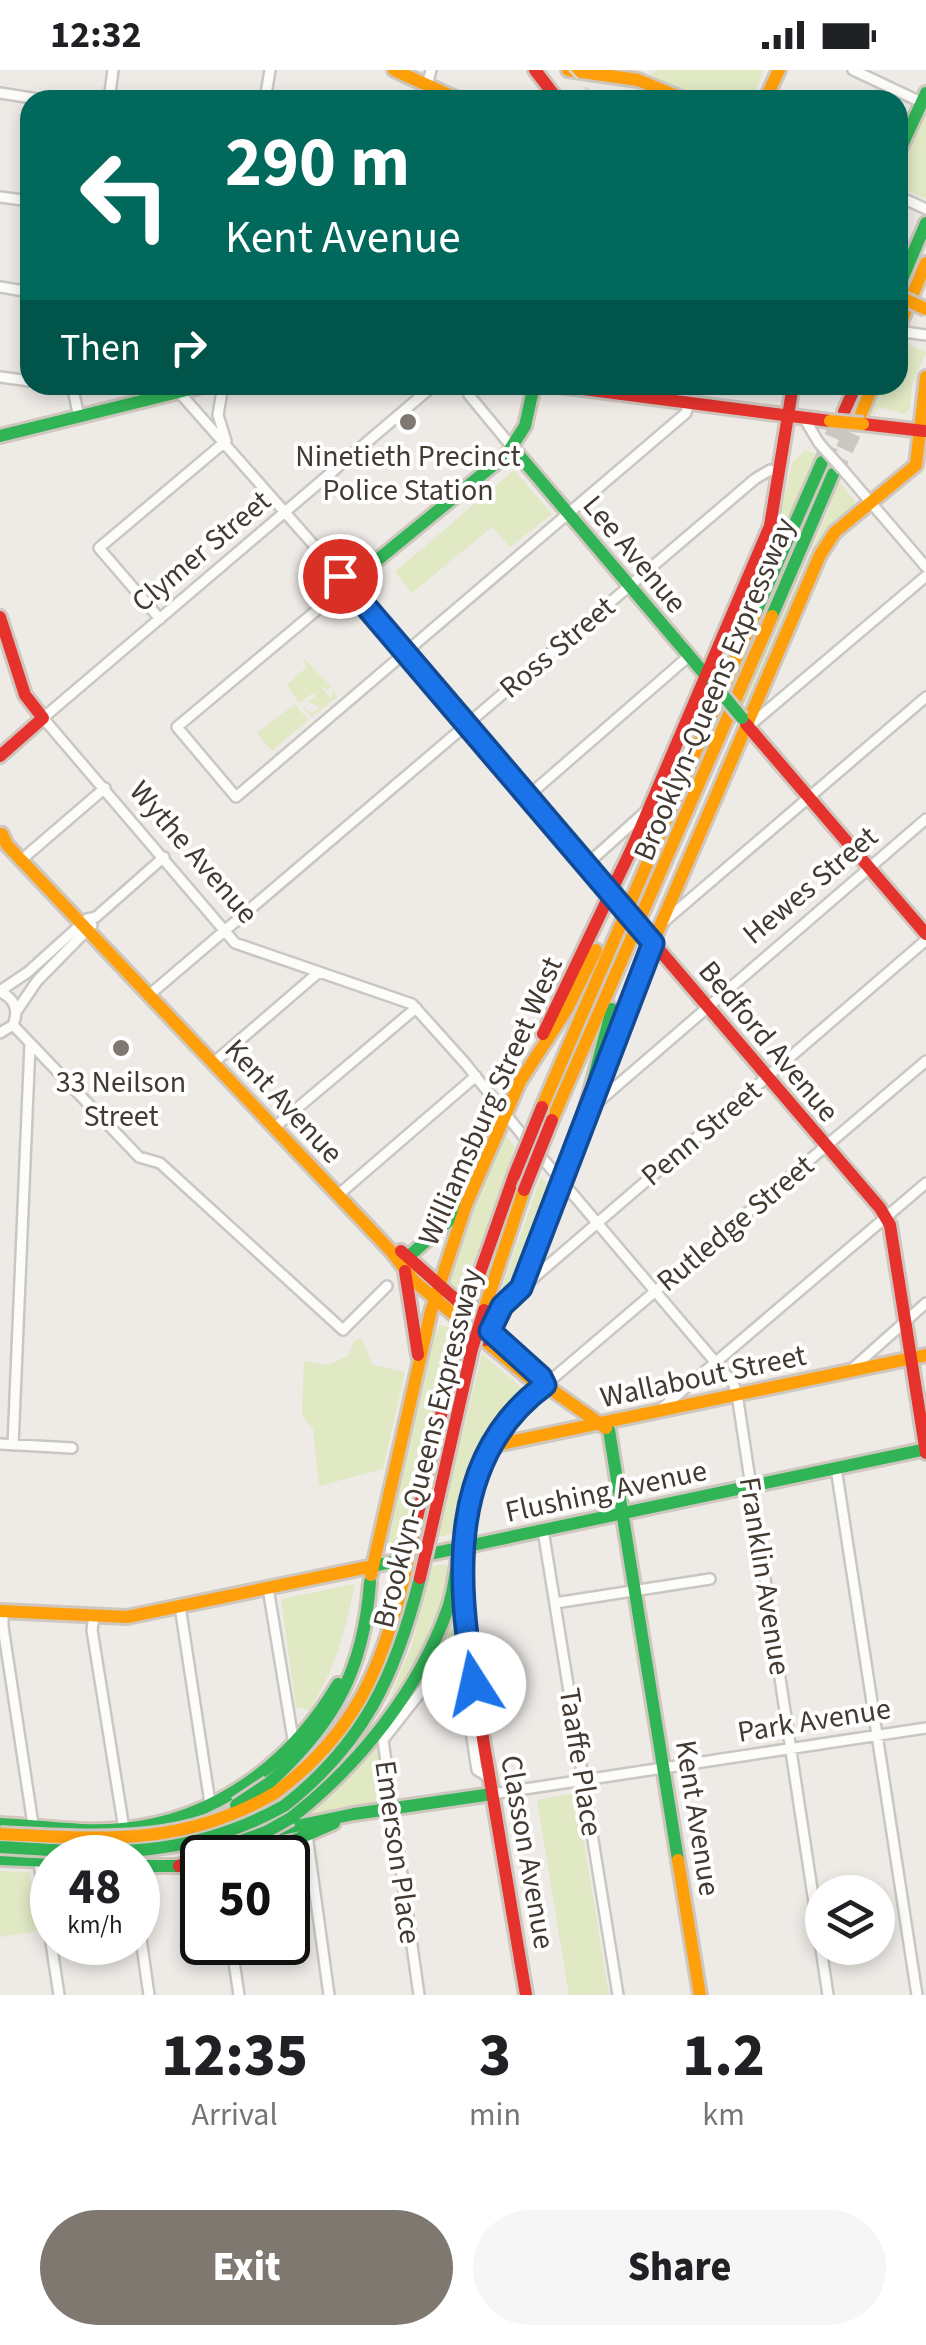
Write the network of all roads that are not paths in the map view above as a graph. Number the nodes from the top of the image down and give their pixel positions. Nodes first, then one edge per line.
1 (394, 70) edge
2 (431, 70) edge
3 (568, 70) edge
4 (853, 70) edge
5 (426, 85) junction
6 (425, 90) edge
7 (437, 90) edge
8 (662, 90) edge
9 (901, 90) edge
10 (925, 100) edge
11 (908, 134) edge
12 (926, 224) edge
13 (926, 263) edge
14 (908, 268) edge
15 (908, 310) edge
16 (926, 378) edge
17 (71, 395) edge
18 (168, 395) edge
19 (183, 395) edge
20 (221, 395) edge
21 (422, 395) edge
22 (469, 395) edge
23 (532, 395) edge
24 (664, 395) edge
25 (794, 395) edge
26 (852, 395) edge
27 (870, 395) edge
28 (689, 402) junction
29 (844, 412) tunnel mouth
30 (79, 417) junction
31 (797, 417) junction
32 (862, 419) junction
33 (923, 431) edge
34 (0, 436) edge
35 (226, 441) junction
36 (512, 447) junction
37 (822, 462) tunnel mouth
38 (921, 462) edge
39 (838, 472) junction
40 (781, 473) junction
41 (871, 502) junction
42 (286, 512) junction
43 (570, 515) junction
44 (926, 567) edge
45 (926, 576) edge
46 (348, 584) junction
47 (630, 586) junction
48 (0, 617) edge
49 (160, 619) junction
50 (407, 654) junction
51 (689, 656) junction
52 (709, 679) junction
53 (760, 694) junction
54 (926, 698) edge
55 (774, 704) junction
56 (43, 718) junction
57 (745, 722) junction
58 (466, 724) junction
59 (0, 756) edge
60 (105, 788) junction
61 (528, 796) junction
62 (809, 797) junction
63 (645, 812) junction
64 (926, 819) edge
65 (1, 833) edge
66 (617, 836) junction
67 (632, 848) junction
68 (26, 854) junction
69 (164, 857) junction
70 (645, 864) junction
71 (586, 865) junction
72 (869, 867) junction
73 (678, 886) junction
74 (696, 894) junction
75 (612, 895) junction
76 (662, 923) junction
77 (87, 924) junction
78 (225, 930) junction
79 (926, 937) edge
80 (645, 940) junction
81 (54, 956) junction
82 (319, 972) junction
83 (154, 990) junction
84 (0, 991) edge
85 (706, 1006) junction
86 (416, 1008) junction
87 (16, 1012) junction
88 (13, 1025) junction
89 (0, 1033) edge
90 (30, 1044) junction
91 (219, 1058) junction
92 (926, 1062) edge
93 (476, 1076) junction
94 (767, 1078) junction
95 (519, 1083) junction
96 (591, 1108) junction
97 (505, 1113) junction
98 (277, 1125) junction
99 (579, 1134) junction
100 (826, 1147) junction
101 (562, 1181) junction
102 (926, 1183) edge
103 (341, 1192) junction
104 (466, 1205) junction
105 (886, 1217) junction
106 (595, 1222) junction
107 (406, 1263) junction
108 (387, 1286) dead end
109 (521, 1288) junction
110 (437, 1292) junction
111 (655, 1292) junction
112 (926, 1303) edge
113 (906, 1321) junction
114 (488, 1336) junction
115 (919, 1356) edge
116 (419, 1359) junction
117 (715, 1362) junction
118 (850, 1370) junction
119 (545, 1385) junction
120 (737, 1394) junction
121 (660, 1410) junction
122 (598, 1423) junction
123 (0, 1444) edge
124 (13, 1445) junction
125 (491, 1446) junction
126 (72, 1448) dead end
127 (926, 1450) edge
128 (836, 1468) junction
129 (751, 1486) junction
130 (624, 1513) junction
131 (543, 1530) junction
132 (461, 1547) junction
133 (373, 1566) junction
134 (710, 1579) dead end
135 (370, 1582) junction
136 (268, 1588) junction
137 (636, 1590) junction
138 (555, 1603) junction
139 (180, 1606) junction
140 (2, 1611) edge
141 (94, 1616) junction
142 (926, 1728) edge
143 (878, 1736) junction
144 (294, 1746) junction
145 (791, 1749) junction
146 (664, 1768) junction
147 (490, 1778) junction
148 (584, 1780) junction
149 (272, 1788) junction
150 (492, 1794) junction
151 (210, 1803) junction
152 (392, 1808) junction
153 (288, 1812) junction
154 (354, 1814) junction
155 (182, 1815) junction
156 (0, 1824) edge
157 (33, 1826) junction
158 (124, 1829) junction
159 (0, 1834) edge
160 (36, 1835) edge
161 (306, 1835) edge
162 (170, 1843) junction
163 (0, 1848) edge
164 (0, 1859) edge
165 (30, 1860) edge
166 (310, 1863) edge
167 (160, 1866) edge
168 (179, 1866) joint
169 (57, 1965) edge
170 (145, 1965) edge
171 (234, 1965) edge
172 (60, 1995) edge
173 (149, 1995) edge
174 (239, 1995) edge
175 (329, 1995) edge
176 (419, 1995) edge
177 (526, 1995) edge
178 (618, 1995) edge
179 (700, 1995) edge
180 (828, 1995) edge
181 (917, 1995) edge

1 - 5 main road
2 - 5 street
3 - 8 main road
4 - 9 street
5 - 6 street
5 - 7 main road
10 - 11 main road
12 - 14 main road
13 - 15 main road
16 - 33 main road
17 - 30 street
18 - 30 main road
19 - 35 street, Bedford Avenue
20 - 35 street
21 - 42 street, Clymer Street
22 - 36 street, Lee Avenue
23 - 36 main road
24 - 28 main road
25 - 31 main road, Williamsburg Street West
26 - 29 main road
27 - 32 main road
28 - 31 main road
28 - 43 street
30 - 34 main road
31 - 32 main road, bridge
31 - 39 street, bridge
31 - 40 main road, Williamsburg Street West
32 - 33 main road
33 - 38 main road
35 - 42 street, Bedford Avenue
35 - 49 street
36 - 43 main road, Lee Avenue
36 - 46 main road
37 - 70 main road, Brooklyn-Queens Expressway
38 - 41 main road
39 - 41 street
39 - 80 main road, Brooklyn-Queens Expressway
40 - 47 street, Ross Street
40 - 52 main road, Williamsburg Street West
41 - 44 street
41 - 53 main road
42 - 46 street, Bedford Avenue
42 - 49 street, Clymer Street
43 - 47 main road, Lee Avenue
43 - 50 street
45 - 55 street
46 - 50 main road, Bedford Avenue
46 - 50 street
47 - 51 main road, Lee Avenue
47 - 58 street, Ross Street
48 - 56 main road, Wythe Avenue
49 - 56 street, Clymer Street
50 - 58 main road, Bedford Avenue
51 - 52 main road, Lee Avenue
51 - 61 street
52 - 57 main road, Lee Avenue, bridge
52 - 63 main road, Williamsburg Street West
53 - 55 street
53 - 57 main road
54 - 62 street
55 - 57 street
56 - 59 main road, Clymer Street
56 - 60 street, Wythe Avenue
57 - 62 main road, Lee Avenue
57 - 73 main road
58 - 61 main road, Bedford Avenue
58 - 78 street, Ross Street
60 - 68 street
60 - 69 street, Wythe Avenue
61 - 71 main road, Bedford Avenue
62 - 72 main road, Lee Avenue
62 - 74 street
63 - 66 street
63 - 67 main road, Williamsburg Street West
64 - 72 street, Hewes Street
65 - 68 main road, Kent Avenue
65 - 77 main road, Kent Avenue
66 - 67 street
66 - 71 street
67 - 75 main road, Williamsburg Street West
68 - 77 main road, Kent Avenue
69 - 77 street
69 - 78 street, Wythe Avenue
70 - 95 main road
70 - 149 main road, Brooklyn-Queens Expressway, bridge
71 - 75 main road, Bedford Avenue
72 - 79 main road, Lee Avenue
72 - 85 street, Hewes Street
73 - 74 street
73 - 76 main road
74 - 76 street
75 - 80 main road, Bedford Avenue, bridge
75 - 95 main road, Williamsburg Street West
76 - 80 main road
77 - 81 street
77 - 83 main road, Kent Avenue
77 - 98 main road, Kent Avenue
78 - 82 street, Wythe Avenue
78 - 83 street, Ross Street
79 - 94 street, Penn Street
80 - 85 main road, Bedford Avenue
80 - 96 main road
80 - 99 main road
80 - 153 main road, Brooklyn-Queens Expressway, bridge
81 - 84 street
81 - 87 street
82 - 86 street, Wythe Avenue
82 - 91 street
83 - 91 main road, Kent Avenue
84 - 87 street
85 - 94 main road, Bedford Avenue
85 - 96 street, Hewes Street
86 - 93 street, Wythe Avenue
86 - 98 street
87 - 88 street
88 - 89 street
88 - 90 street
90 - 108 street
90 - 124 street
91 - 98 main road, Kent Avenue
92 - 100 street, Rutledge Street
93 - 97 street, Wythe Avenue
93 - 103 street
94 - 100 main road, Bedford Avenue
94 - 106 street, Penn Street
95 - 97 main road, Williamsburg Street West
96 - 99 main road
97 - 101 street, Wythe Avenue
97 - 104 main road, Williamsburg Street West
98 - 103 main road, Kent Avenue
99 - 101 main road
100 - 105 main road, Bedford Avenue
100 - 111 street, Rutledge Street
101 - 106 street, Wythe Avenue
101 - 109 main road
102 - 105 street
103 - 107 main road, Kent Avenue
104 - 107 main road
104 - 110 main road, Williamsburg Street West
105 - 113 main road, Bedford Avenue
105 - 117 street
106 - 109 street, Penn Street
106 - 111 street, Wythe Avenue
107 - 110 main road, Kent Avenue
107 - 116 main road
109 - 114 main road
110 - 114 main road, Kent Avenue
110 - 116 main road, Williamsburg Street West
111 - 117 street, Wythe Avenue
111 - 119 street, Rutledge Street
112 - 113 street
113 - 115 main road, Bedford Avenue
113 - 118 street
114 - 119 main road, Kent Avenue
115 - 118 main road, Wallabout Street
115 - 127 main road, Bedford Avenue
116 - 133 main road, Williamsburg Street West
117 - 120 street, Wythe Avenue
117 - 121 street
118 - 120 main road, Wallabout Street
119 - 122 main road, Kent Avenue
119 - 125 main road, Classon Avenue
120 - 121 main road, Wallabout Street
120 - 129 street, Franklin Avenue
121 - 122 main road, Wallabout Street
122 - 125 main road, Wallabout Street
122 - 130 main road, Kent Avenue
123 - 124 street
124 - 126 street
125 - 132 main road, Classon Avenue
127 - 128 main road, Flushing Avenue
128 - 129 main road, Flushing Avenue
128 - 143 street
129 - 130 main road, Flushing Avenue
129 - 145 street, Franklin Avenue
130 - 131 main road, Flushing Avenue
130 - 137 main road, Kent Avenue
131 - 132 main road, Flushing Avenue
131 - 138 street, Taaffe Place
132 - 133 main road, Flushing Avenue
132 - 147 main road, Classon Avenue
132 - 153 main road
133 - 135 main road, Williamsburg Street West
133 - 136 main road, Flushing Avenue
134 - 137 street
135 - 144 main road, Williamsburg Street West
135 - 149 main road
136 - 139 main road, Flushing Avenue
136 - 144 street
137 - 138 street
137 - 146 main road, Kent Avenue
138 - 148 street, Taaffe Place
139 - 141 main road, Flushing Avenue
139 - 151 street
140 - 141 main road, Flushing Avenue
140 - 157 street
141 - 158 street
142 - 143 street, Park Avenue
143 - 145 street, Park Avenue
143 - 181 street
144 - 151 main road, Williamsburg Street West
145 - 146 street, Park Avenue
145 - 180 street, Franklin Avenue
146 - 148 street, Park Avenue
146 - 179 main road, Kent Avenue
147 - 150 main road, Classon Avenue
147 - 152 street, Emerson Place
148 - 150 street, Park Avenue
148 - 178 street, Taaffe Place
149 - 162 main road, bridge
150 - 152 main road, Park Avenue
150 - 177 main road, Classon Avenue
151 - 155 main road, Williamsburg Street West
152 - 154 main road, Park Avenue
152 - 176 street, Emerson Place
153 - 162 main road, bridge
154 - 155 main road, Park Avenue
154 - 161 main road, Park Avenue
155 - 158 main road, Park Avenue
155 - 168 main road
156 - 157 main road, Park Avenue
157 - 158 main road, Park Avenue
157 - 160 street
159 - 162 main road, bridge
162 - 163 main road, bridge
164 - 165 main road
166 - 175 street
167 - 168 main road
169 - 172 street
170 - 173 street
171 - 174 street

